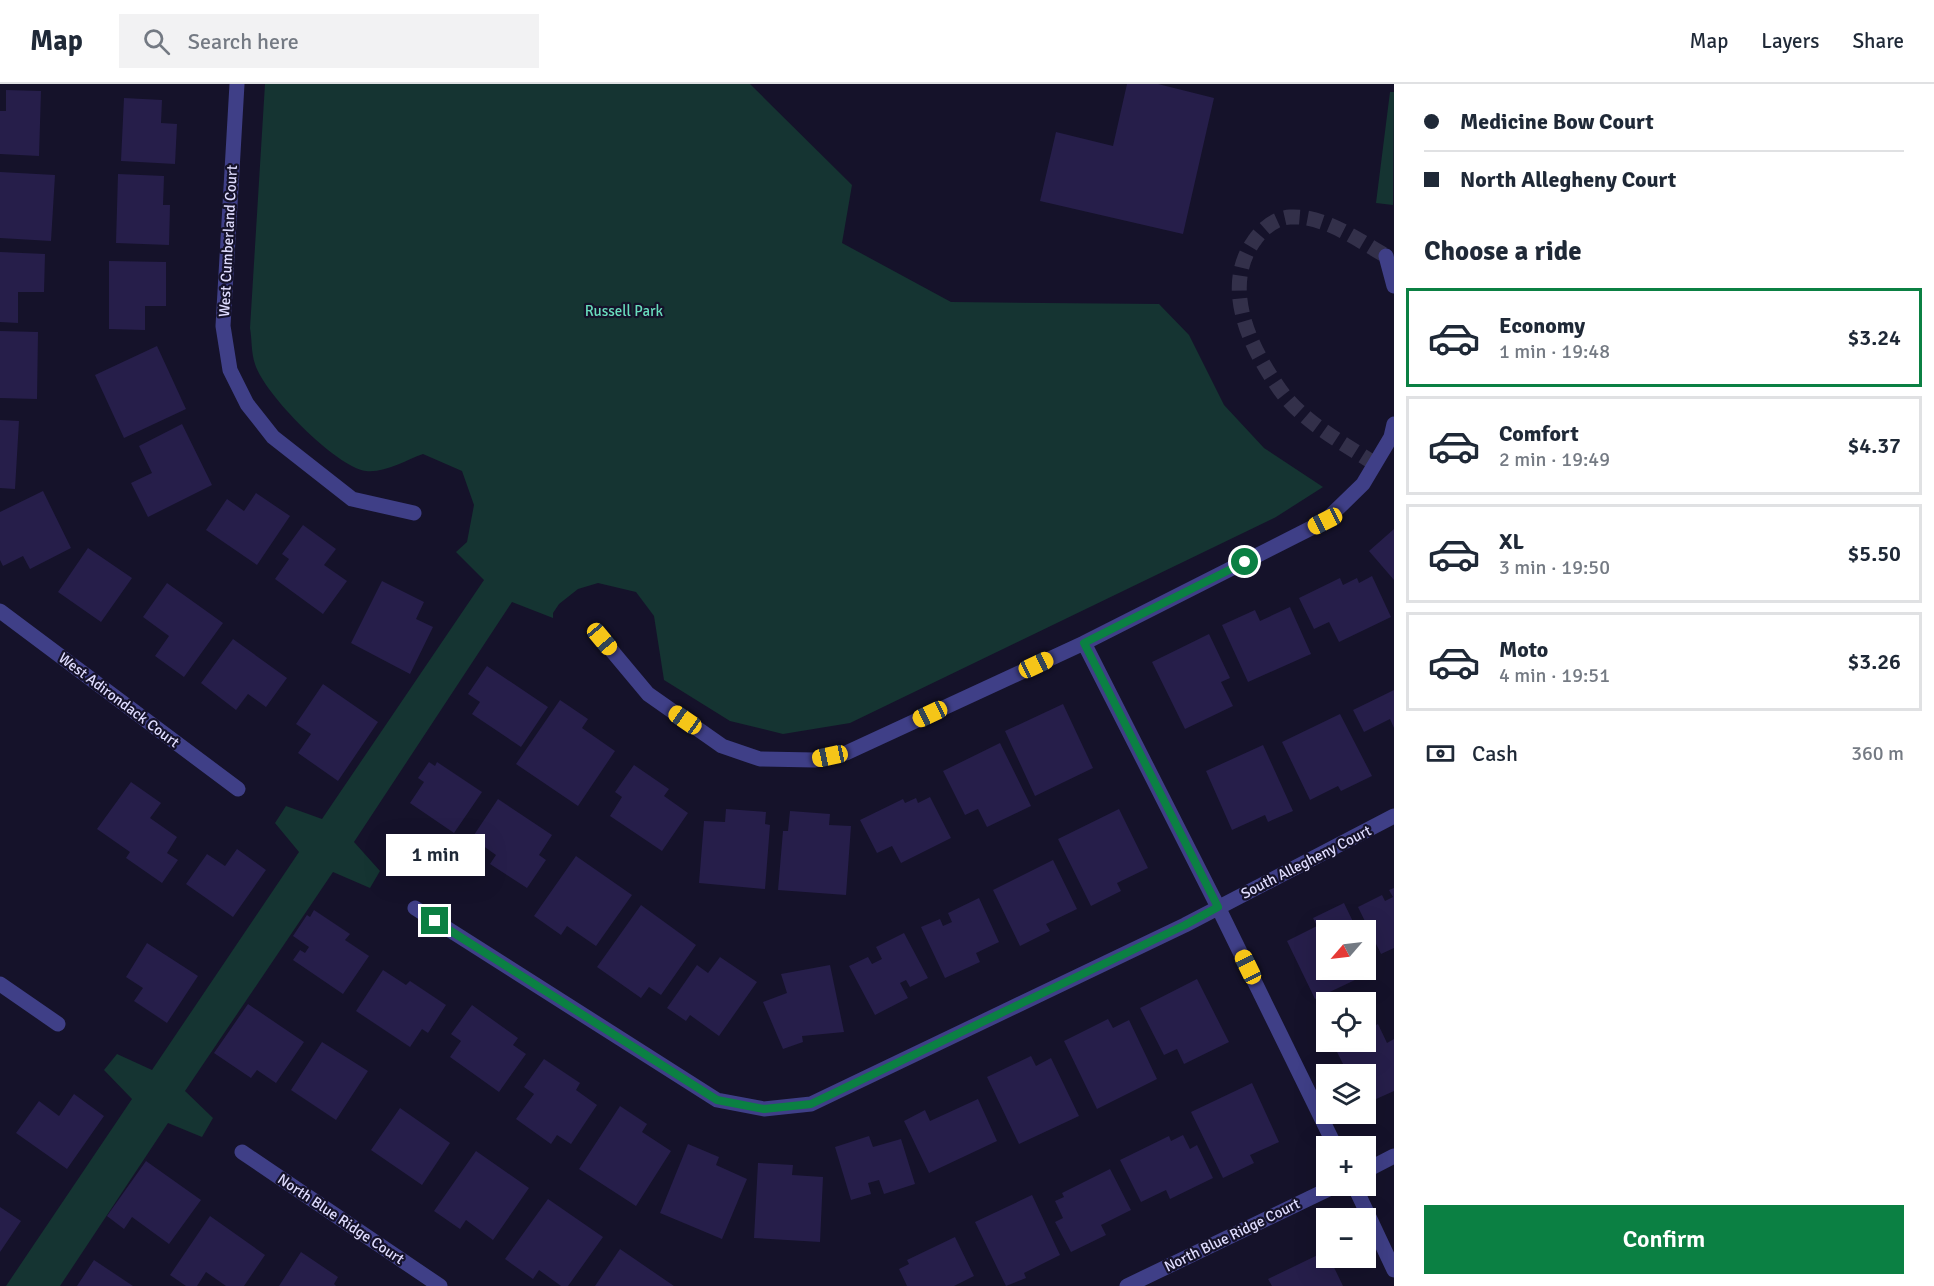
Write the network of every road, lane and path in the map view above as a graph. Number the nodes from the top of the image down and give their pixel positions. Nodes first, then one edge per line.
1 (237, 84) edge
2 (1386, 256) tunnel mouth
3 (1394, 286) edge
4 (1394, 424) edge
5 (414, 513) dead end
6 (0, 612) edge
7 (602, 639) dead end
8 (1084, 643) junction
9 (238, 789) dead end
10 (1394, 816) edge
11 (1218, 907) junction
12 (415, 908) dead end
13 (0, 984) edge
14 (58, 1024) dead end
15 (1330, 1136) edge
16 (242, 1152) dead end
17 (1394, 1156) edge
18 (1376, 1165) edge
19 (1316, 1195) edge
20 (1359, 1196) edge
21 (1394, 1270) edge
22 (440, 1286) edge
23 (1127, 1286) edge

1 - 5 street, West Cumberland Court
2 - 3 street
4 - 8 street
6 - 9 street, West Adirondack Court
7 - 8 street
8 - 11 street
10 - 11 street, South Allegheny Court
11 - 12 street, South Allegheny Court
11 - 15 street
13 - 14 street
16 - 22 street, North Blue Ridge Court
17 - 18 street
19 - 23 street, North Blue Ridge Court
20 - 21 street

